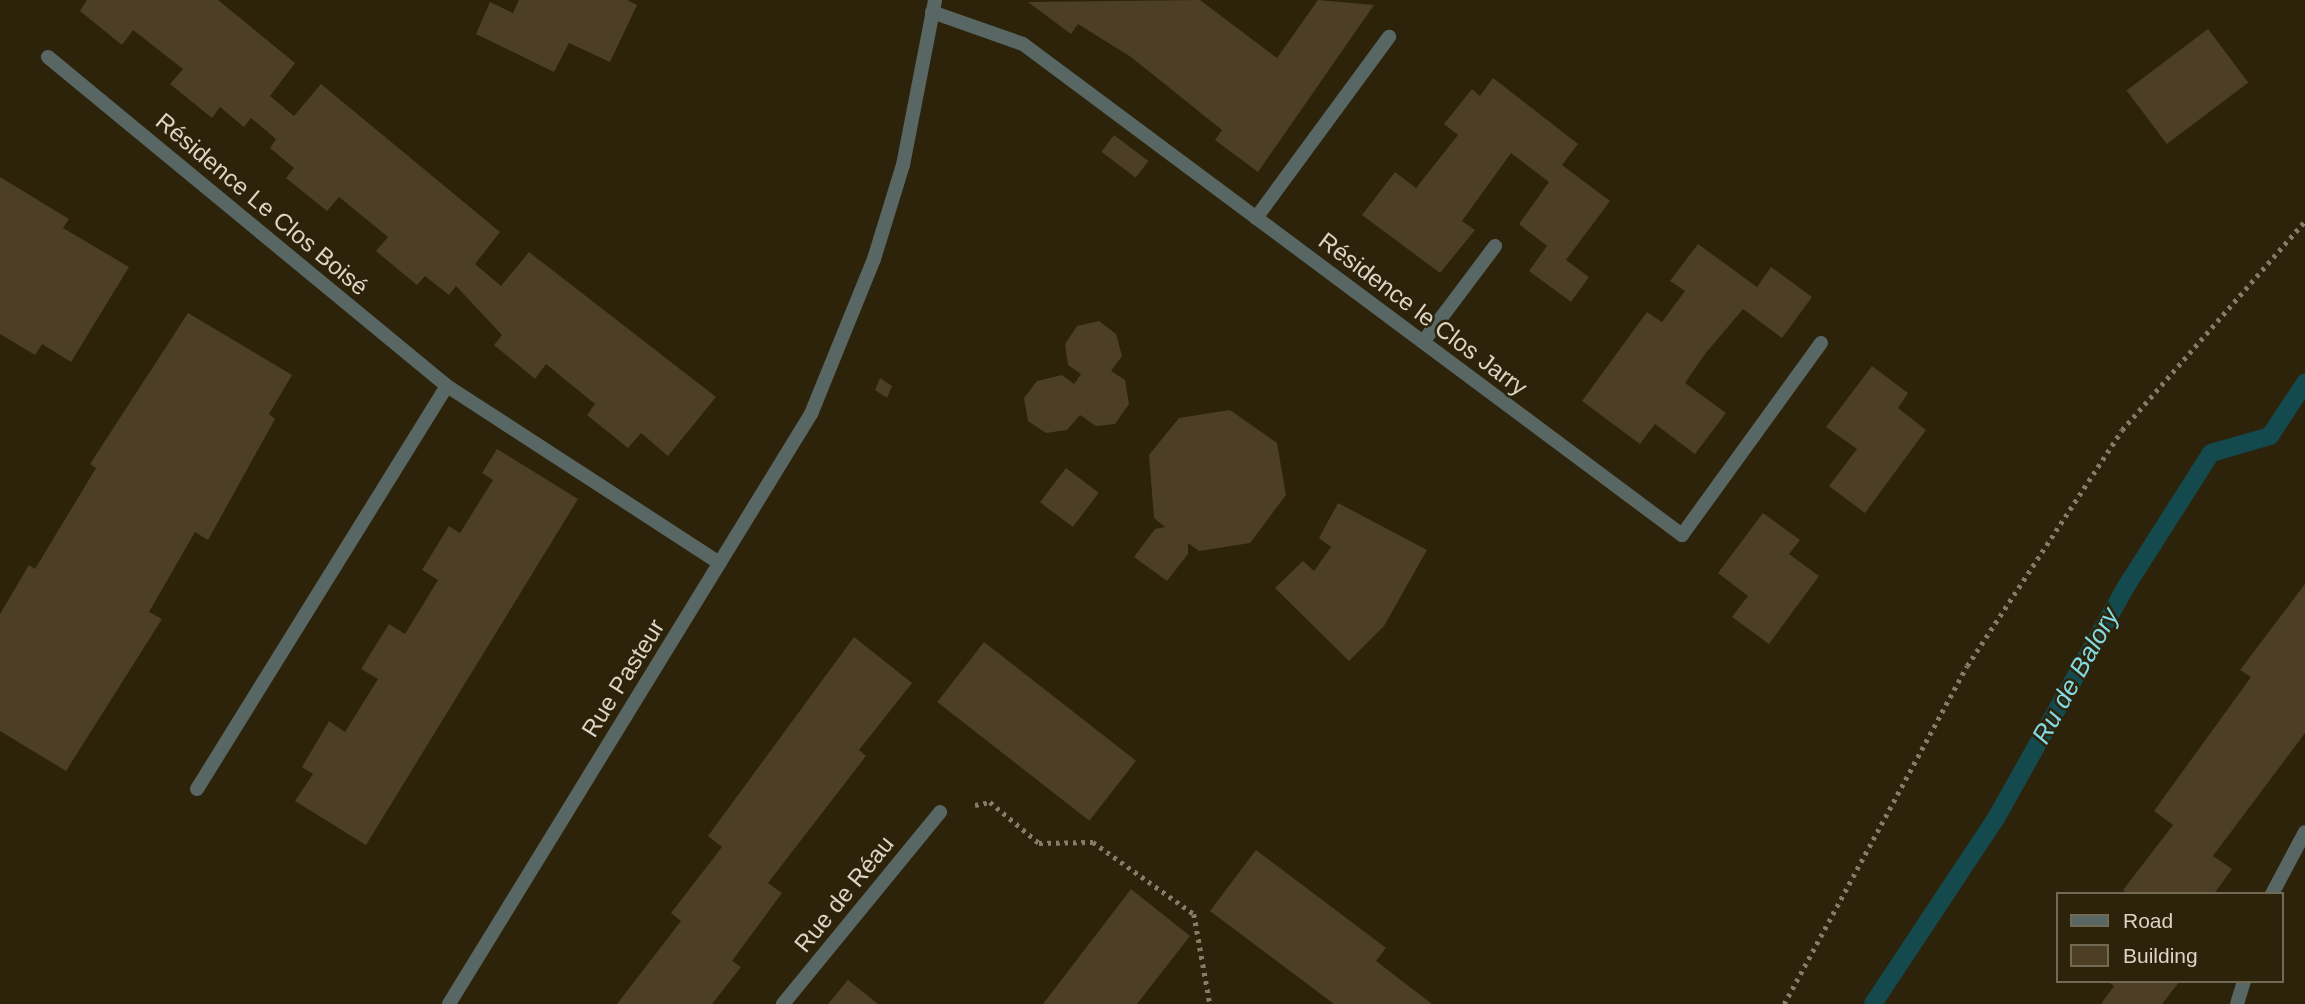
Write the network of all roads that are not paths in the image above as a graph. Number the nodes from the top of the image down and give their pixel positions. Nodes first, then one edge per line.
1 (934, 6) edge
2 (1390, 37) dead end
3 (48, 57) dead end
4 (1256, 218) junction
5 (1495, 246) dead end
6 (1423, 342) junction
7 (1821, 343) dead end
8 (447, 386) junction
9 (720, 563) junction
10 (197, 789) dead end
11 (940, 812) road end
12 (2305, 832) edge
13 (2273, 892) edge
14 (2243, 983) edge
15 (454, 1001) edge
16 (783, 1004) edge
17 (2237, 1004) edge

1 - 4 street, Résidence le Clos Jarry
1 - 9 street, Rue Pasteur
2 - 4 street
3 - 8 street, Résidence Le Clos Boisé
4 - 6 street, Résidence le Clos Jarry
5 - 6 street
6 - 7 street, Résidence le Clos Jarry
8 - 9 street, Résidence Le Clos Boisé
8 - 10 street
9 - 15 street, Rue Pasteur
11 - 16 street, Rue de Réau
12 - 13 street
14 - 17 street

